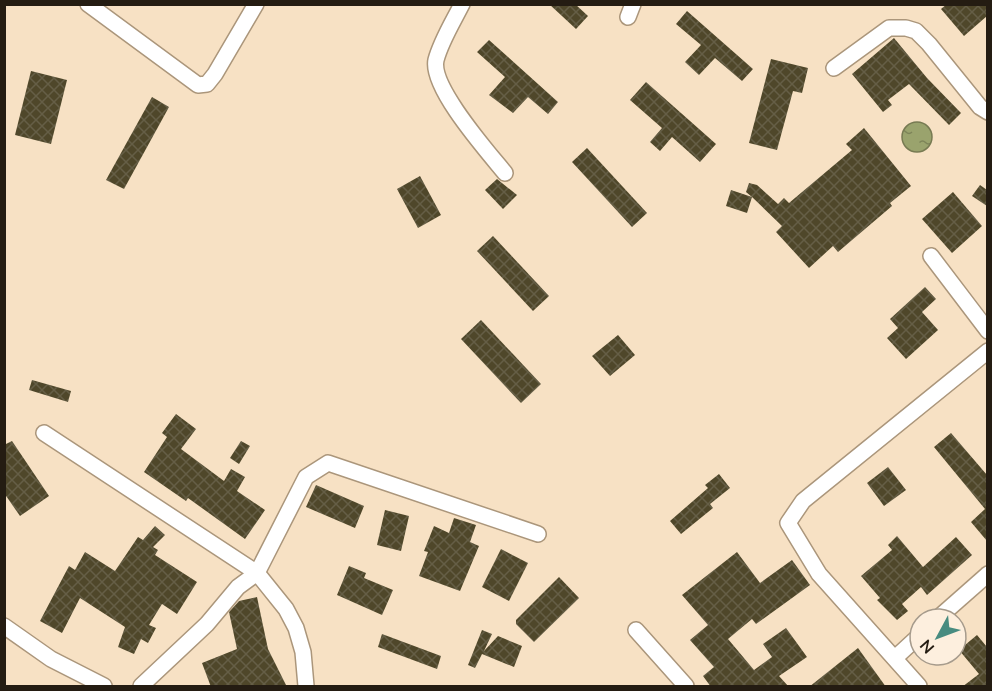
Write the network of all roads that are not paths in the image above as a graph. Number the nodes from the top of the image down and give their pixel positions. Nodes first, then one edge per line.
1 (88, 4) edge
2 (256, 4) edge
3 (462, 4) edge
4 (834, 68) dead end
5 (987, 112) edge
6 (505, 173) dead end
7 (931, 256) dead end
8 (987, 331) edge
9 (987, 351) edge
10 (44, 433) dead end
11 (538, 534) dead end
12 (257, 573) junction
13 (987, 574) edge
14 (950, 607) edge
15 (4, 626) edge
16 (636, 630) dead end
17 (908, 646) edge
18 (896, 658) junction
19 (104, 687) edge
20 (141, 687) edge
21 (306, 687) edge
22 (686, 687) edge
23 (919, 687) edge

1 - 2 street
3 - 6 street
4 - 5 street
7 - 8 street
9 - 18 street
10 - 12 street
11 - 12 street
12 - 20 street
12 - 21 street
13 - 14 street
15 - 19 street
16 - 22 street
17 - 18 street
18 - 23 street

